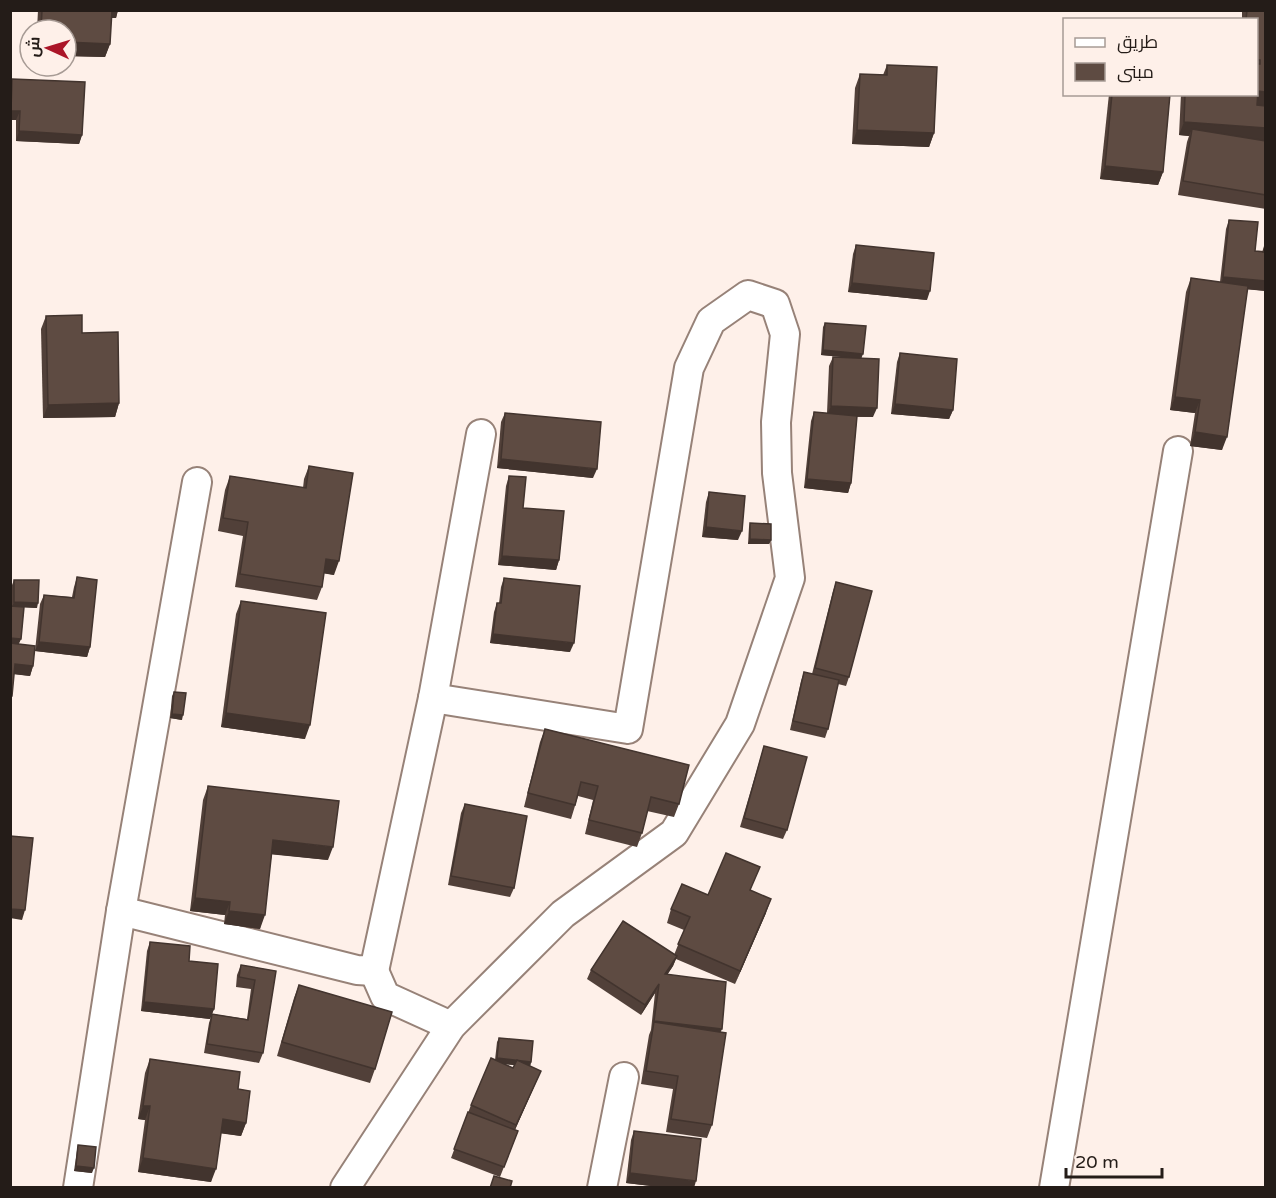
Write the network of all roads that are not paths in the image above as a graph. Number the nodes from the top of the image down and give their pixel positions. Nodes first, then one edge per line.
1 (481, 434) dead end
2 (1178, 451) dead end
3 (197, 482) dead end
4 (433, 698) junction
5 (121, 911) junction
6 (374, 971) junction
7 (451, 1026) junction
8 (624, 1077) dead end
9 (78, 1188) edge
10 (345, 1188) edge
11 (602, 1188) edge
12 (1054, 1188) edge

1 - 4 street
2 - 12 street
3 - 5 street
4 - 6 street
4 - 7 street
5 - 6 street
5 - 9 street
6 - 7 street
7 - 10 street
8 - 11 street

